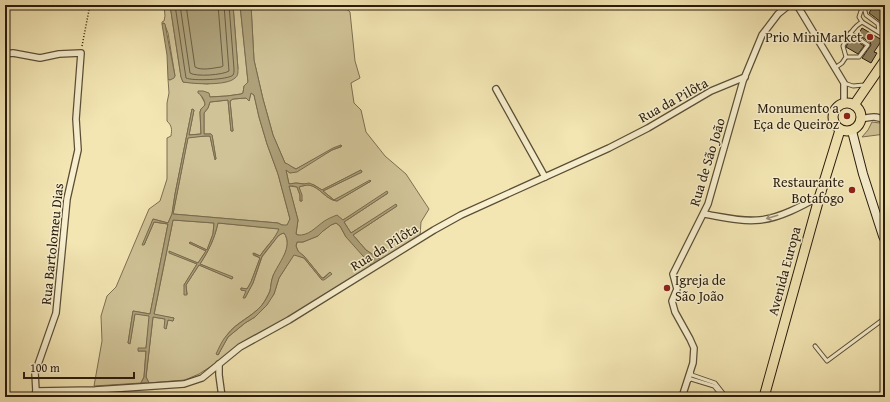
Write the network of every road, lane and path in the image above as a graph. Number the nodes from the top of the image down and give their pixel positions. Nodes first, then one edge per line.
1 (90, 5) edge
2 (789, 5) edge
3 (796, 5) edge
4 (865, 6) edge
5 (862, 22) junction
6 (879, 32) junction
7 (850, 33) junction
8 (884, 34) edge
9 (885, 39) edge
10 (81, 53) junction
11 (5, 54) edge
12 (846, 57) junction
13 (885, 60) edge
14 (835, 68) junction
15 (745, 77) junction
16 (844, 83) junction
17 (868, 84) junction
18 (496, 89) dead end
19 (844, 103) junction
20 (854, 105) junction
21 (861, 119) junction
22 (885, 121) edge
23 (840, 130) junction
24 (852, 130) junction
25 (545, 177) junction
26 (820, 195) junction
27 (704, 214) junction
28 (885, 240) edge
29 (885, 318) edge
30 (815, 346) dead end
31 (219, 364) junction
32 (690, 371) junction
33 (687, 382) junction
34 (35, 394) edge
35 (222, 397) edge
36 (682, 397) edge
37 (723, 397) edge
38 (726, 397) edge
39 (764, 397) edge

1 - 10 path
2 - 15 street, Rua de São João
3 - 14 street
4 - 5 lane
4 - 6 lane
5 - 6 lane
5 - 7 lane
6 - 8 lane
7 - 12 lane
7 - 12 lane
8 - 9 lane
10 - 11 street
10 - 34 street, Rua Bartolomeu Dias
12 - 14 lane
13 - 17 main road
14 - 16 street
15 - 25 street, Rua da Pilôta
15 - 27 street, Rua de São João
16 - 17 lane
16 - 19 street
17 - 20 main road
18 - 25 street
19 - 20 main road
19 - 23 main road
20 - 21 main road
21 - 22 street
21 - 24 main road
23 - 24 main road
23 - 26 main road, Avenida Europa
24 - 28 main road
25 - 31 street, Rua da Pilôta
26 -> 27 street
26 - 39 main road, Avenida Europa
27 - 32 street, Rua de São João
29 - 30 lane
31 - 34 street, Rua da Pilôta
31 - 35 street
32 - 33 street, Rua de São João
32 - 38 lane
33 - 36 street, Rua de São João
33 - 37 lane

